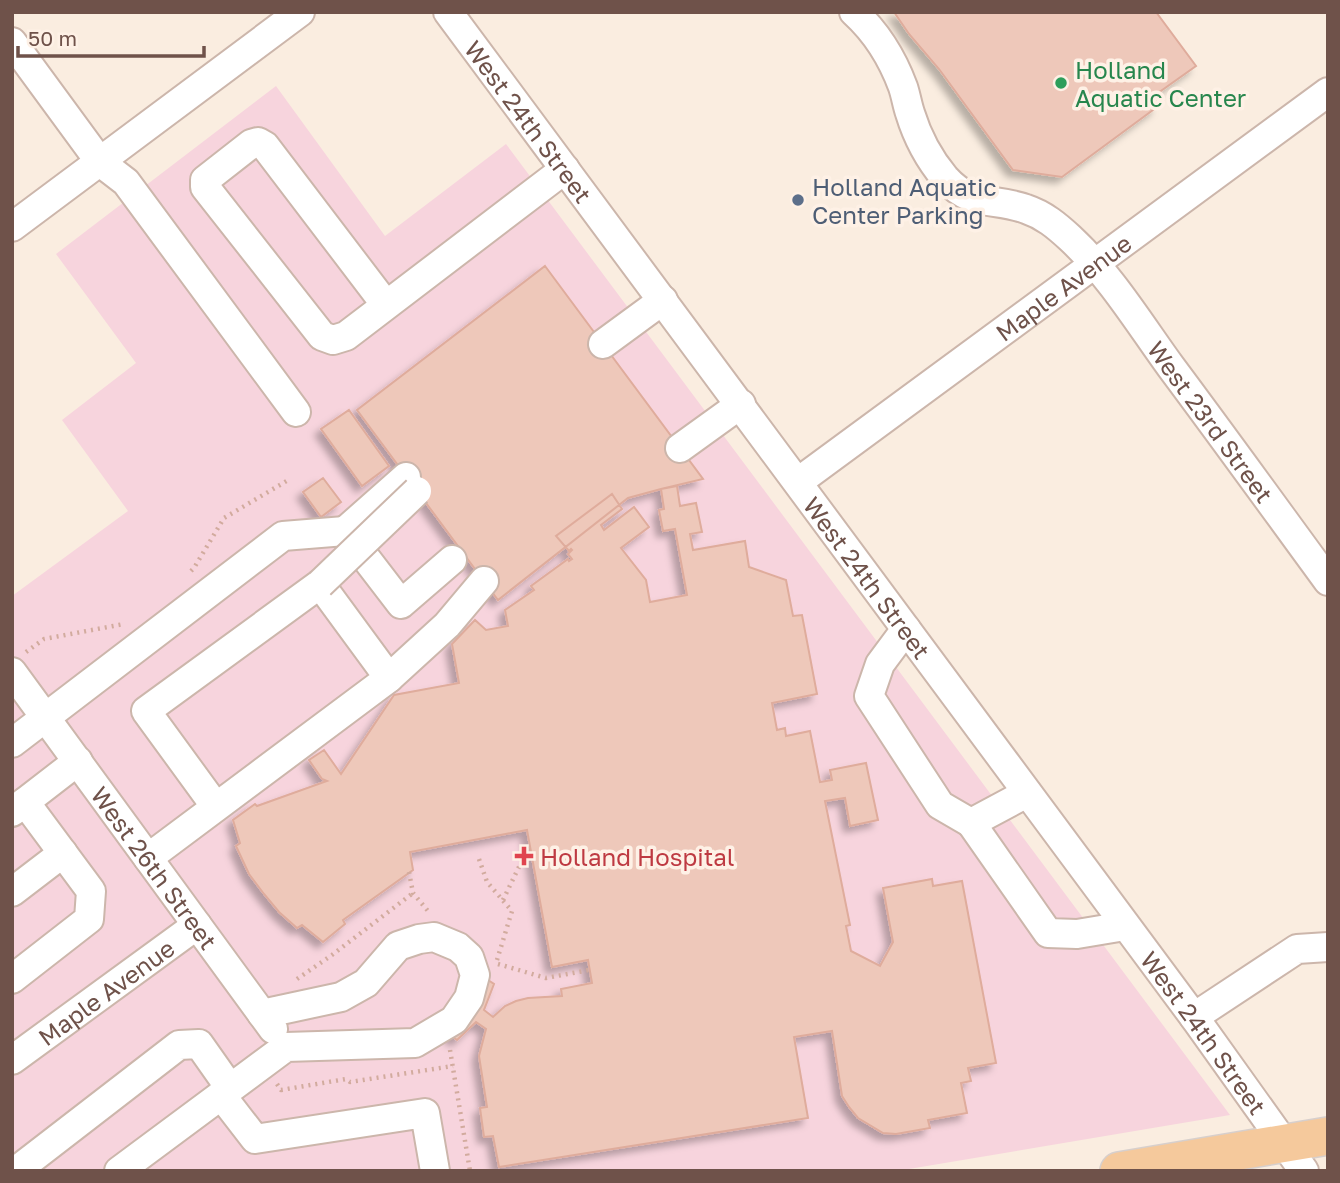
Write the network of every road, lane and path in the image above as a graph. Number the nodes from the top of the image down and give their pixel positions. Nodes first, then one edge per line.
1 (300, 12) edge
2 (448, 12) edge
3 (854, 12) edge
4 (12, 42) edge
5 (1328, 92) edge
6 (100, 162) junction
7 (565, 169) junction
8 (12, 227) edge
9 (1095, 262) junction
10 (663, 300) junction
11 (386, 305) junction
12 (603, 344) dead end
13 (735, 397) junction
14 (296, 412) dead end
15 (674, 441) dead end
16 (290, 479) dead end
17 (798, 482) junction
18 (345, 531) junction
19 (452, 560) dead end
20 (184, 577) dead end
21 (484, 581) dead end
22 (1328, 581) edge
23 (320, 584) junction
24 (132, 622) dead end
25 (906, 629) junction
26 (15, 669) edge
27 (389, 678) junction
28 (46, 717) junction
29 (12, 743) edge
30 (78, 761) junction
31 (1027, 793) junction
32 (18, 807) edge
33 (216, 807) junction
34 (971, 823) junction
35 (530, 844) dead end
36 (63, 853) junction
37 (148, 858) junction
38 (479, 859) dead end
39 (409, 873) dead end
40 (12, 892) edge
41 (414, 893) dead end
42 (503, 900) junction
43 (197, 925) junction
44 (1125, 926) junction
45 (1328, 947) edge
46 (589, 970) dead end
47 (12, 979) edge
48 (262, 1014) junction
49 (1194, 1017) junction
50 (446, 1025) junction
51 (291, 1054) junction
52 (12, 1060) edge
53 (226, 1091) junction
54 (1328, 1136) edge
55 (1294, 1157) edge
56 (24, 1171) edge
57 (118, 1171) edge
58 (435, 1171) edge
59 (470, 1171) edge
60 (1119, 1171) edge

1 - 6 street
2 - 7 street, West 24th Street
3 - 9 street, West 23rd Street
4 - 6 street
5 - 9 street, Maple Avenue
6 - 8 street
6 - 14 street
7 - 10 street, West 24th Street
7 - 11 street
9 - 17 street, Maple Avenue
9 - 22 street, West 23rd Street
10 - 12 street
10 - 13 street, West 24th Street
11 - 11 street
13 - 15 street
13 - 17 street, West 24th Street
16 - 20 path
17 - 25 street, West 24th Street
18 - 19 street
18 - 23 street, bridge
18 - 28 street
21 - 27 street
23 - 27 street
23 - 33 street
24 - 26 path
25 - 31 street, West 24th Street
25 - 34 street
26 - 28 street, West 26th Street
27 - 33 street
28 - 29 street
28 - 30 street, West 26th Street
30 - 32 street
30 - 37 street, West 26th Street
31 - 34 street
31 - 44 street, West 24th Street
32 - 36 street
33 - 37 street
34 - 44 street
35 - 42 path
36 - 40 street
36 - 47 street
37 - 43 street, West 26th Street
38 - 42 path
39 - 41 path
42 - 46 path
43 - 48 street, West 26th Street
43 - 52 street, Maple Avenue
44 - 49 street, West 24th Street
45 - 49 street
48 - 50 street
48 - 51 street, West 26th Street
49 - 55 street, West 24th Street
50 - 51 street
50 - 59 path
51 - 53 street
53 - 56 street
53 - 57 street
53 - 58 street
54 - 55 main road
55 - 60 main road

